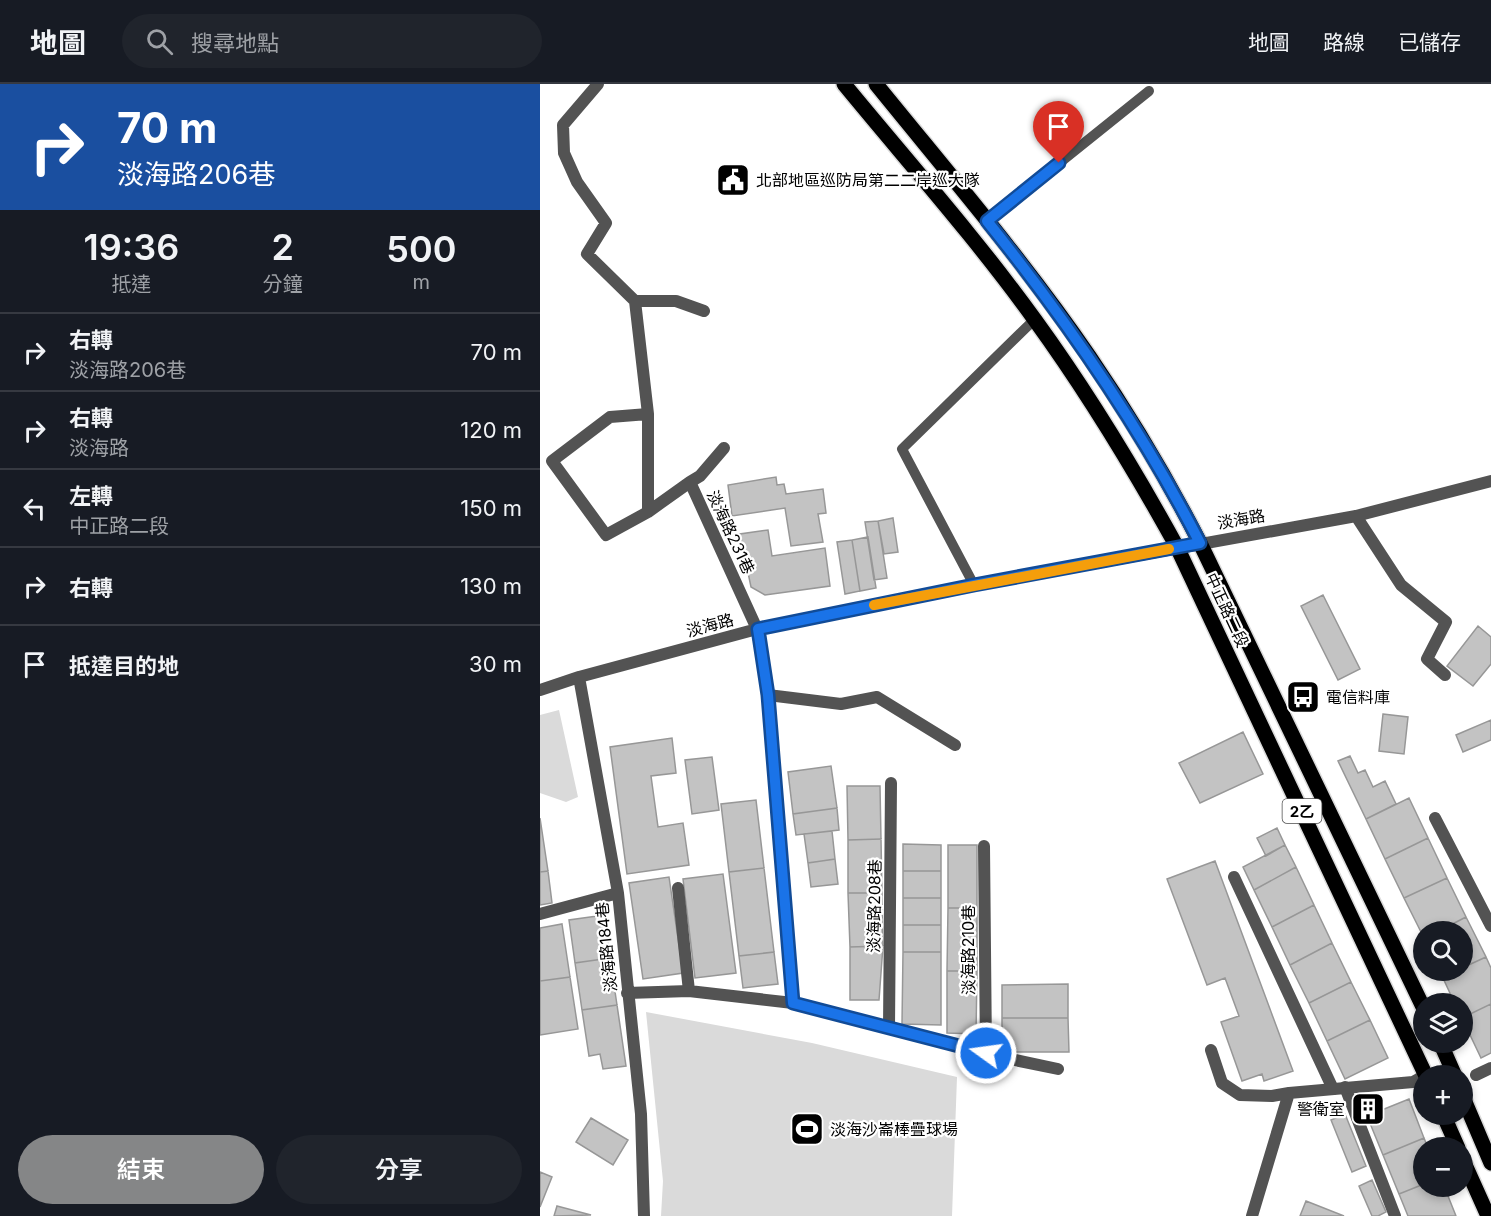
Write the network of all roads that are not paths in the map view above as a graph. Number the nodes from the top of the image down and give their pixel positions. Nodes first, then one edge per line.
1 (598, 84) edge
2 (844, 84) edge
3 (876, 84) edge
4 (1149, 91) dead end
5 (987, 221) junction
6 (635, 301) junction
7 (704, 311) dead end
8 (1035, 319) junction
9 (648, 414) junction
10 (724, 448) dead end
11 (690, 482) junction
12 (1491, 482) edge
13 (648, 512) junction
14 (1356, 516) junction
15 (1200, 543) junction
16 (1177, 547) junction
17 (974, 585) junction
18 (758, 629) junction
19 (1445, 675) dead end
20 (579, 676) junction
21 (540, 690) edge
22 (768, 695) junction
23 (955, 745) dead end
24 (891, 783) dead end
25 (1435, 818) dead end
26 (984, 846) dead end
27 (1234, 877) dead end
28 (678, 888) dead end
29 (618, 893) junction
30 (540, 914) edge
31 (1491, 926) edge
32 (689, 991) junction
33 (627, 993) junction
34 (1416, 993) edge
35 (793, 1003) junction
36 (889, 1029) junction
37 (1211, 1050) dead end
38 (986, 1053) junction
39 (1420, 1065) edge
40 (1491, 1068) edge
41 (1058, 1069) dead end
42 (1476, 1075) dead end
43 (1413, 1082) edge
44 (1339, 1088) junction
45 (1289, 1092) junction
46 (1473, 1121) edge
47 (1491, 1163) edge
48 (1473, 1183) edge
49 (644, 1216) edge
50 (1252, 1216) edge
51 (1395, 1216) edge
52 (1488, 1216) edge

1 - 6 street
2 - 8 main road, 中正路二段 / 2乙
3 - 5 main road, 中正路二段 / 2乙
4 - 5 lane
5 - 15 main road, 中正路二段 / 2乙
6 - 7 street
6 - 9 street
8 - 16 main road, 中正路二段 / 2乙
8 - 17 lane
9 - 13 street
9 - 13 street, 淡海路231巷
10 - 11 street
11 - 13 street, 淡海路231巷
11 - 18 street, 淡海路231巷
12 - 14 street, 淡海路
14 - 15 street, 淡海路
14 - 19 street
15 - 16 street, 淡海路
15 - 34 main road, 中正路二段 / 2乙
16 - 17 street, 淡海路
16 - 39 main road, 中正路二段 / 2乙
17 - 18 street, 淡海路
18 - 20 street, 淡海路
18 - 22 street, 淡海路231巷
20 - 21 street, 淡海路
20 - 29 street, 淡海路184巷
22 - 23 street
22 - 35 street, 淡海路231巷
24 - 36 street, 淡海路208巷
25 - 31 street
26 - 38 street, 淡海路210巷
27 - 44 street
28 - 32 street
29 - 30 street
29 - 33 street, 淡海路184巷
32 - 33 street
32 - 35 street
33 - 49 street, 淡海路184巷
35 - 36 street
36 - 38 street
37 - 45 street
38 - 41 street
40 - 42 street
43 - 44 street
44 - 45 street
44 - 51 street
45 - 50 street
46 - 47 main road
48 - 52 main road

